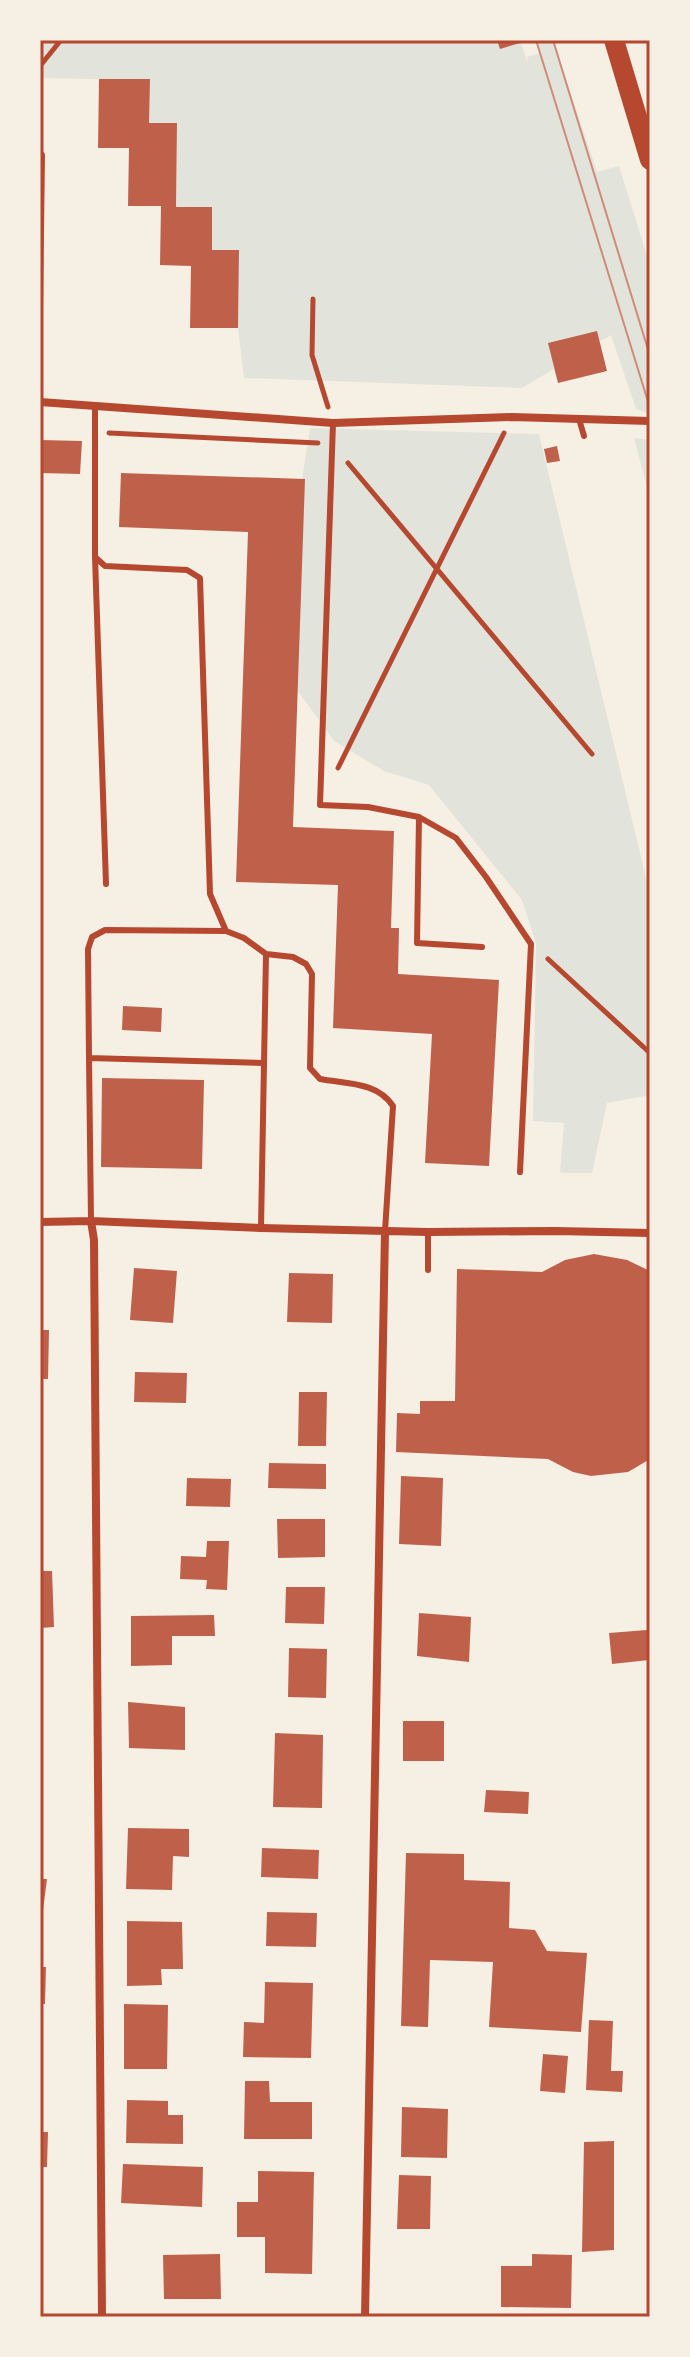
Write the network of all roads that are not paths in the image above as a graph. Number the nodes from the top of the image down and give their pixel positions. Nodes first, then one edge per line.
1 (614, 40) edge
2 (42, 155) edge
3 (650, 160) edge
4 (40, 305) edge
5 (40, 402) edge
6 (95, 408) junction
7 (579, 419) junction
8 (650, 421) edge
9 (333, 423) junction
10 (584, 436) dead end
11 (95, 557) junction
12 (419, 817) junction
13 (106, 884) dead end
14 (226, 931) junction
15 (482, 947) dead end
16 (266, 954) junction
17 (89, 1058) junction
18 (263, 1063) junction
19 (520, 1172) dead end
20 (91, 1221) junction
21 (40, 1222) edge
22 (261, 1228) junction
23 (385, 1231) junction
24 (428, 1232) junction
25 (650, 1233) edge
26 (428, 1270) dead end
27 (102, 2317) edge
28 (365, 2317) edge

1 - 3 main road
2 - 4 lane
5 - 6 street
6 - 9 street
6 - 11 lane
7 - 8 street
7 - 9 street
7 - 10 lane
9 - 12 lane
11 - 13 lane
11 - 14 lane
12 - 15 lane
12 - 19 lane
14 - 16 lane
14 - 17 lane
16 - 18 lane
16 - 23 lane
17 - 18 lane
17 - 20 lane
18 - 22 lane
20 - 21 street
20 - 22 street
20 - 27 street
22 - 23 street
23 - 24 street
23 - 28 street
24 - 25 street
24 - 26 lane

